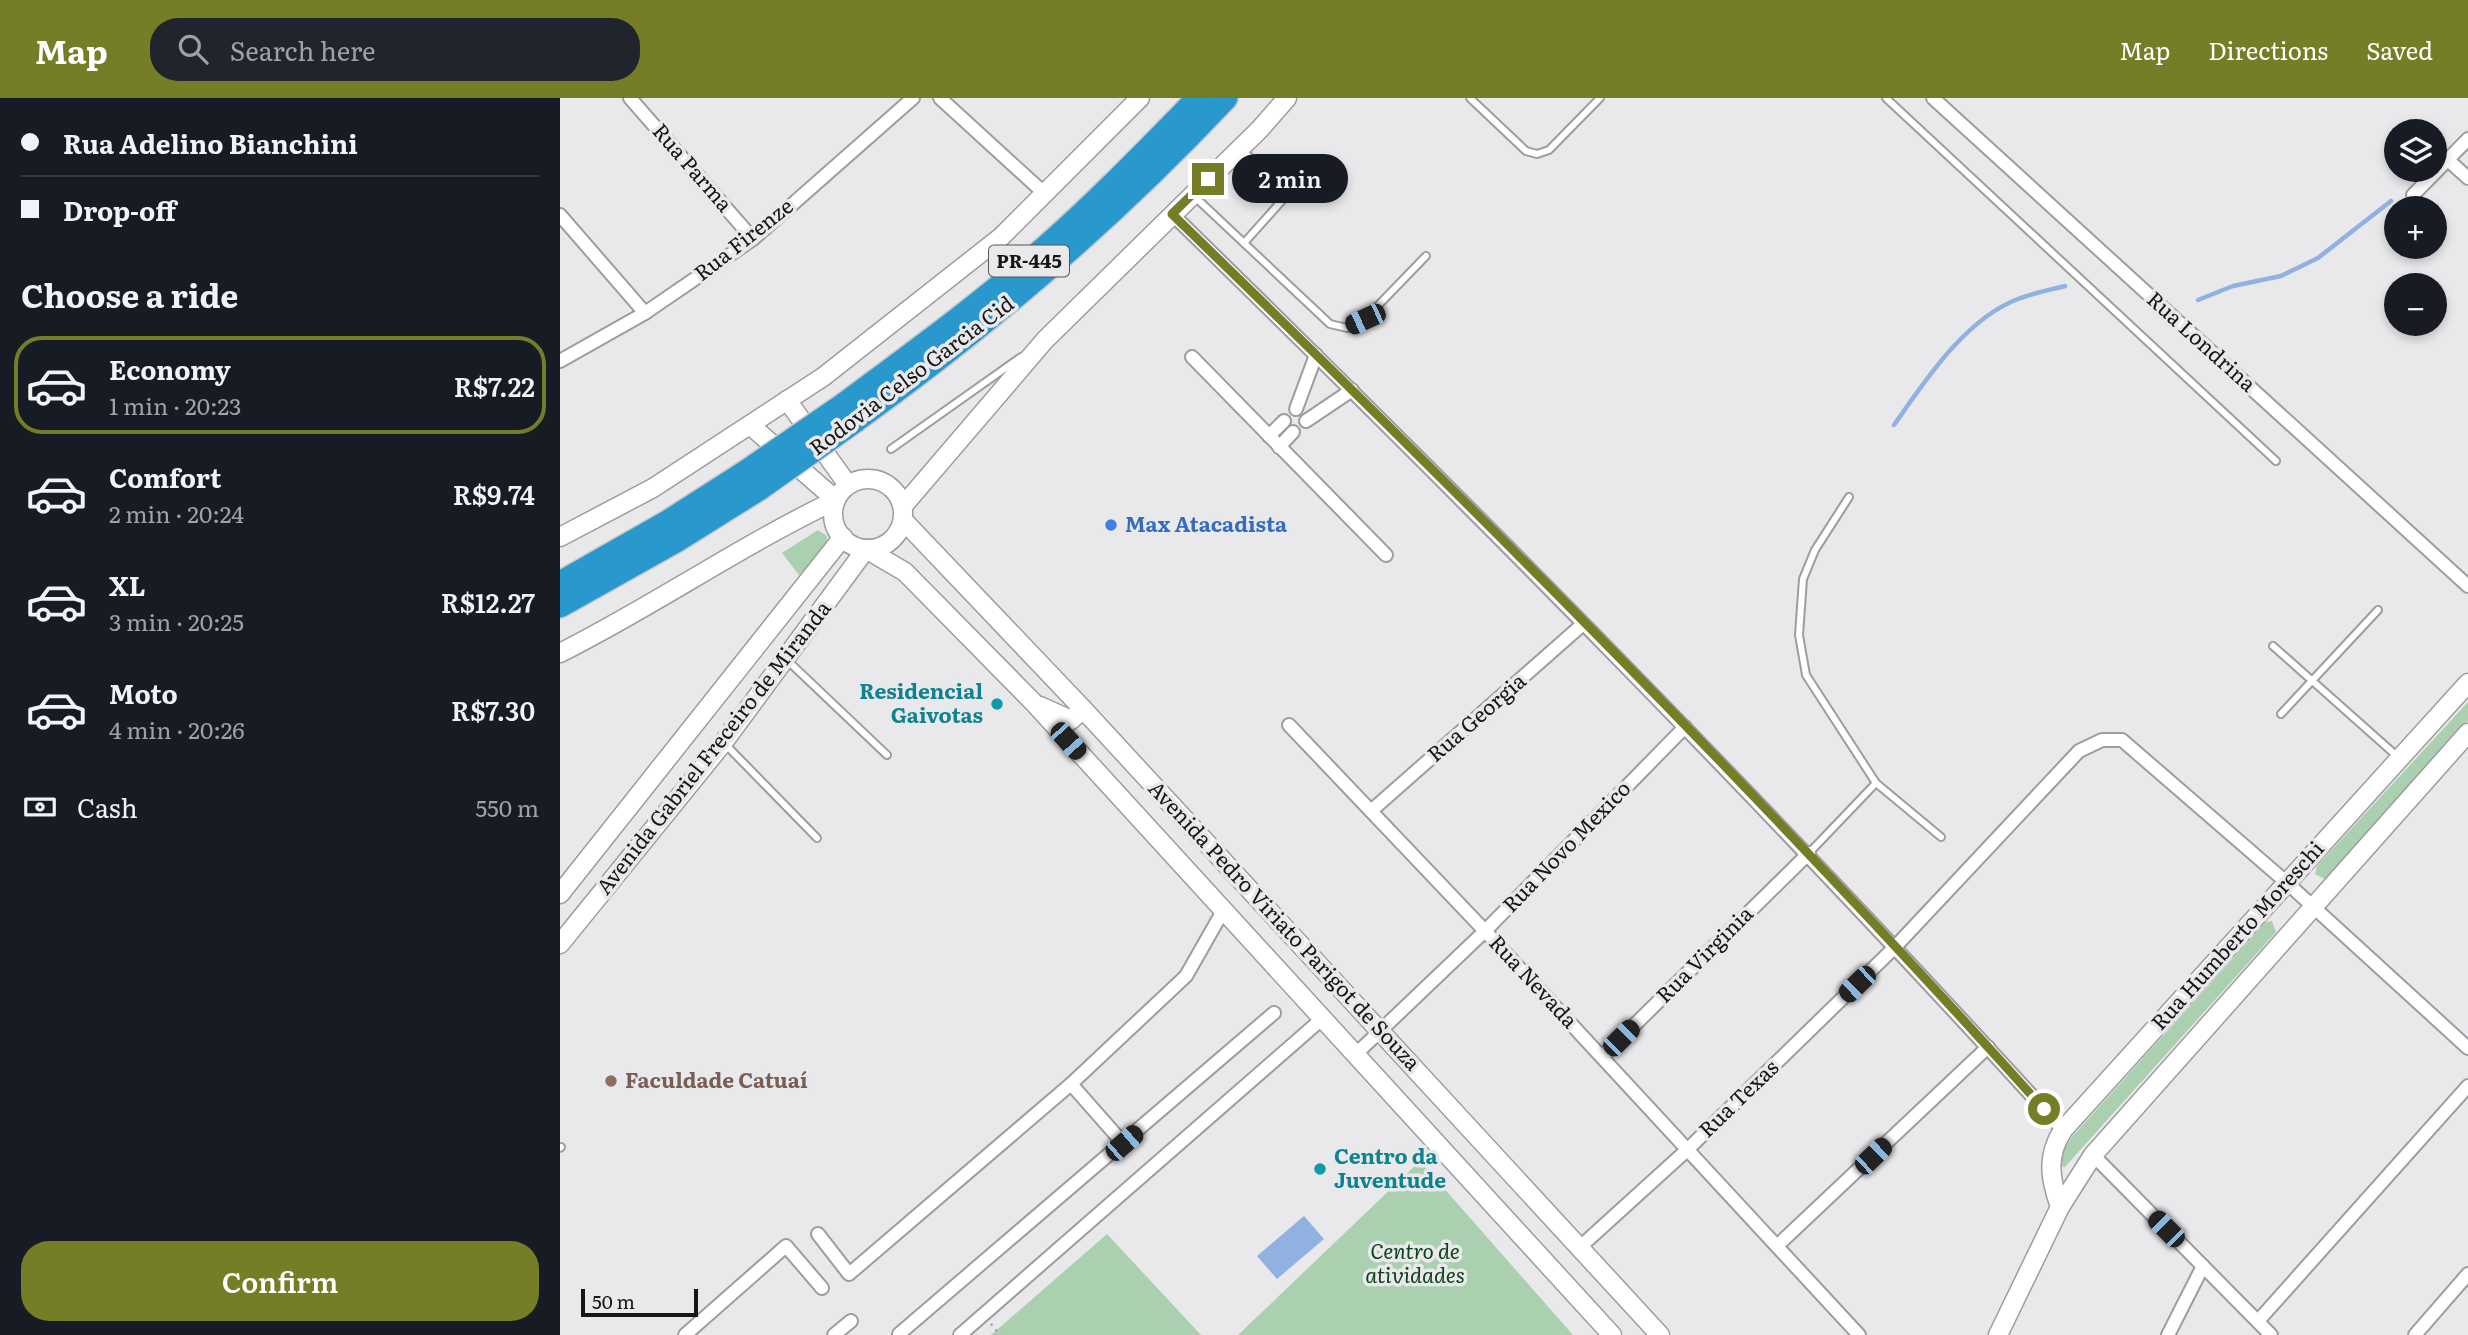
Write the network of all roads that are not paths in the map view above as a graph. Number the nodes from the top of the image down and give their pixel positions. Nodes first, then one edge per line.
1 (630, 98) edge
2 (913, 98) edge
3 (940, 98) edge
4 (1140, 98) edge
5 (1198, 98) edge
6 (1226, 98) edge
7 (1286, 98) edge
8 (1470, 98) edge
9 (1600, 98) edge
10 (1886, 98) edge
11 (1933, 98) edge
12 (2468, 139) edge
13 (1240, 148) junction
14 (1319, 159) dead end
15 (2448, 160) junction
16 (2468, 178) edge
17 (1288, 193) junction
18 (1045, 194) junction
19 (1192, 194) junction
20 (2413, 195) dead end
21 (1172, 214) junction
22 (560, 215) edge
23 (753, 239) junction
24 (1244, 243) junction
25 (1426, 256) dead end
26 (645, 313) junction
27 (1045, 340) junction
28 (1316, 355) junction
29 (1192, 357) dead end
30 (560, 361) edge
31 (1352, 390) junction
32 (787, 400) junction
33 (1296, 409) dead end
34 (849, 413) junction
35 (1284, 421) dead end
36 (1306, 421) dead end
37 (750, 425) junction
38 (1293, 432) dead end
39 (1269, 436) junction
40 (1279, 447) junction
41 (891, 449) dead end
42 (2276, 461) dead end
43 (753, 480) junction
44 (848, 485) junction
45 (1849, 497) dead end
46 (836, 500) junction
47 (903, 513) junction
48 (560, 537) edge
49 (843, 537) junction
50 (866, 549) junction
51 (1386, 555) dead end
52 (560, 583) edge
53 (2468, 586) edge
54 (560, 606) edge
55 (2378, 610) dead end
56 (1583, 624) junction
57 (2273, 646) dead end
58 (560, 653) edge
59 (787, 659) junction
60 (2312, 680) junction
61 (2468, 683) edge
62 (1034, 703) junction
63 (1083, 709) junction
64 (2281, 714) dead end
65 (1289, 725) dead end
66 (1685, 727) junction
67 (2468, 733) edge
68 (723, 743) junction
69 (887, 755) dead end
70 (2400, 758) junction
71 (1876, 783) junction
72 (1371, 811) junction
73 (1941, 837) dead end
74 (817, 838) dead end
75 (1809, 853) junction
76 (2286, 882) junction
77 (560, 894) edge
78 (2313, 907) junction
79 (1223, 911) junction
80 (1485, 931) junction
81 (560, 944) edge
82 (1895, 947) junction
83 (1274, 1013) dead end
84 (1323, 1018) junction
85 (1381, 1030) junction
86 (1988, 1048) junction
87 (2468, 1048) edge
88 (1357, 1053) junction
89 (1602, 1057) junction
90 (1071, 1084) junction
91 (2468, 1086) edge
92 (2063, 1130) junction
93 (1124, 1143) junction
94 (1688, 1150) junction
95 (2093, 1155) junction
96 (2060, 1207) junction
97 (818, 1234) dead end
98 (1777, 1247) junction
99 (1579, 1248) junction
100 (2203, 1266) junction
101 (2468, 1274) edge
102 (822, 1288) dead end
103 (851, 1321) dead end
104 (2258, 1321) junction
105 (899, 1334) edge
106 (685, 1335) edge
107 (834, 1335) edge
108 (960, 1335) edge
109 (1612, 1335) edge
110 (1660, 1335) edge
111 (1858, 1335) edge
112 (1998, 1335) edge
113 (2168, 1335) edge
114 (2271, 1335) edge
115 (2415, 1335) edge

1 - 23 street, Rua Parma
2 - 23 street, Rua Firenze
3 - 18 street
4 - 18 street
5 - 34 highway, Rodovia Celso Garcia Cid / PR-445
6 - 34 highway, Rodovia Celso Garcia Cid / PR-445
7 - 13 street
8 - 9 lane
10 - 42 lane
11 - 53 street, Rua Londrina
12 - 15 street
13 - 17 lane
13 - 19 street
14 - 17 lane
15 - 16 street
15 - 20 street
17 - 24 lane
18 - 32 street
19 - 21 street
19 - 24 lane
21 - 27 street
21 - 28 street
22 - 26 street
23 - 26 street, Rua Firenze
24 - 25 lane
26 - 30 street, Rua Firenze
27 - 41 lane
27 - 47 street
28 - 31 street
28 - 33 street
29 - 39 street
31 - 36 street
31 - 56 street
32 - 37 street
32 - 44 street
34 - 43 highway, Rodovia Celso Garcia Cid / PR-445, bridge
35 - 39 street
37 - 46 street
37 - 48 street
38 - 40 street
39 - 40 street
40 - 51 street
43 - 52 highway, Rodovia Celso Garcia Cid / PR-445
43 - 54 highway, Rodovia Celso Garcia Cid / PR-445
44 - 46 street
44 - 47 street
45 - 71 lane
46 - 49 street
46 - 58 street
47 - 50 street
47 - 63 street, Avenida Pedro Viriato Parigot de Souza
49 - 50 street
49 - 77 street, Avenida Gabriel Freceiro de Miranda
50 - 59 street, Avenida Gabriel Freceiro de Miranda
50 - 62 street, Avenida Pedro Viriato Parigot de Souza
55 - 60 lane
56 - 66 street
56 - 72 street, Rua Georgia
57 - 60 lane
59 - 68 street, Avenida Gabriel Freceiro de Miranda
59 - 69 lane
60 - 64 lane
60 - 70 lane
61 - 70 street, Rua Humberto Moreschi
62 - 63 street
62 - 79 street, Avenida Pedro Viriato Parigot de Souza
63 - 85 street, Avenida Pedro Viriato Parigot de Souza
65 - 72 street, Rua Nevada
66 - 75 street
66 - 80 street, Rua Novo Mexico
67 - 78 street, Rua Humberto Moreschi
68 - 74 lane
68 - 81 street, Avenida Gabriel Freceiro de Miranda
70 - 76 street, Rua Humberto Moreschi
71 - 73 lane
71 - 75 lane
72 - 80 street, Rua Nevada
75 - 82 street
75 - 89 street, Rua Virginia
76 - 78 street, Rua Texas
76 - 82 street, Rua Texas
76 - 92 street, Rua Humberto Moreschi
78 - 87 street, Rua Texas
78 - 95 street, Rua Humberto Moreschi
79 - 84 street, Avenida Pedro Viriato Parigot de Souza
79 - 90 street
80 - 85 street, Rua Novo Mexico
80 - 89 street, Rua Nevada
82 - 86 street
82 - 94 street, Rua Texas
83 - 93 street
84 - 88 street, Avenida Pedro Viriato Parigot de Souza
84 - 108 street
85 - 88 street, Rua Novo Mexico
85 - 99 street, Avenida Pedro Viriato Parigot de Souza
86 - 92 street
86 - 98 street
88 - 109 street, Avenida Pedro Viriato Parigot de Souza
89 - 94 street, Rua Nevada
90 - 93 street
90 - 97 street
91 - 104 street
92 - 96 street, Rua Humberto Moreschi
93 - 105 street
94 - 98 street, Rua Nevada
94 - 99 street, Rua Texas
95 - 96 street, Rua Humberto Moreschi
95 - 100 street
96 - 112 street, Rua Humberto Moreschi
98 - 111 street, Rua Nevada
99 - 110 street, Avenida Pedro Viriato Parigot de Souza
100 - 104 street
100 - 113 street
101 - 115 street
102 - 106 street
103 - 107 street
104 - 114 street

